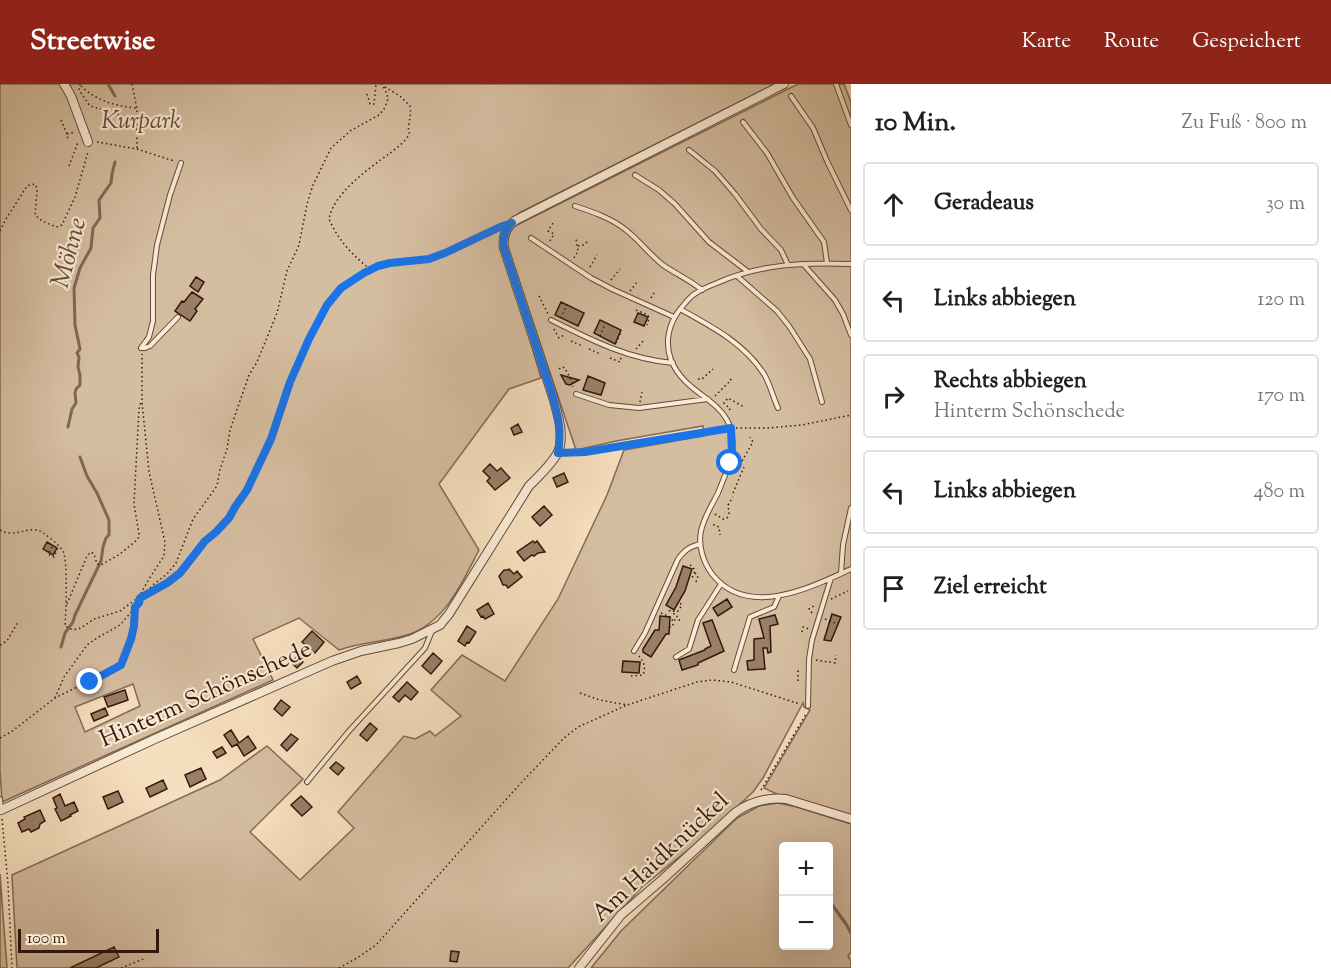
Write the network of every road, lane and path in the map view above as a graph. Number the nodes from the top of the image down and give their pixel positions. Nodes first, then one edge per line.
1 (64, 84) edge
2 (80, 84) edge
3 (132, 84) edge
4 (376, 84) edge
5 (382, 84) edge
6 (784, 84) edge
7 (836, 84) edge
8 (385, 87) junction
9 (367, 94) dead end
10 (791, 96) dead end
11 (137, 109) junction
12 (61, 120) dead end
13 (137, 120) junction
14 (743, 122) dead end
15 (851, 125) edge
16 (67, 134) junction
17 (83, 138) junction
18 (68, 140) dead end
19 (137, 149) junction
20 (689, 150) dead end
21 (181, 163) joint
22 (69, 166) dead end
23 (635, 175) dead end
24 (575, 206) dead end
25 (851, 210) edge
26 (512, 223) junction
27 (553, 223) dead end
28 (0, 231) edge
29 (531, 238) dead end
30 (576, 239) dead end
31 (588, 241) dead end
32 (577, 247) junction
33 (545, 248) junction
34 (597, 255) dead end
35 (827, 263) junction
36 (569, 264) junction
37 (804, 264) junction
38 (851, 264) edge
39 (788, 265) junction
40 (370, 269) junction
41 (620, 269) dead end
42 (747, 272) junction
43 (585, 274) junction
44 (736, 275) junction
45 (637, 282) dead end
46 (606, 286) junction
47 (702, 290) junction
48 (655, 291) dead end
49 (539, 296) dead end
50 (627, 296) junction
51 (567, 304) dead end
52 (647, 305) junction
53 (680, 309) junction
54 (636, 310) dead end
55 (585, 313) dead end
56 (178, 317) dead end
57 (674, 317) junction
58 (553, 321) junction
59 (605, 324) dead end
60 (647, 325) dead end
61 (574, 331) junction
62 (621, 332) dead end
63 (851, 335) edge
64 (644, 340) dead end
65 (599, 344) junction
66 (141, 348) junction
67 (589, 349) dead end
68 (613, 349) junction
69 (631, 355) junction
70 (673, 363) junction
71 (559, 369) dead end
72 (713, 369) dead end
73 (728, 377) dead end
74 (698, 379) dead end
75 (573, 387) dead end
76 (642, 392) dead end
77 (576, 394) dead end
78 (709, 400) junction
79 (142, 402) junction
80 (822, 402) dead end
81 (744, 407) dead end
82 (639, 408) junction
83 (778, 408) dead end
84 (723, 414) junction
85 (851, 415) edge
86 (731, 428) junction
87 (750, 437) dead end
88 (558, 453) junction
89 (742, 461) dead end
90 (744, 467) dead end
91 (734, 493) dead end
92 (733, 497) dead end
93 (851, 508) edge
94 (709, 512) junction
95 (714, 524) dead end
96 (0, 530) edge
97 (720, 535) dead end
98 (700, 544) junction
99 (52, 547) dead end
100 (59, 547) junction
101 (690, 565) dead end
102 (851, 568) edge
103 (695, 573) junction
104 (841, 573) junction
105 (692, 578) dead end
106 (831, 578) junction
107 (696, 582) dead end
108 (721, 584) junction
109 (848, 591) dead end
110 (779, 596) junction
111 (140, 598) junction
112 (825, 602) junction
113 (680, 603) dead end
114 (66, 605) junction
115 (135, 607) junction
116 (669, 611) dead end
117 (655, 612) junction
118 (675, 612) junction
119 (819, 617) junction
120 (673, 620) junction
121 (18, 622) dead end
122 (835, 623) dead end
123 (670, 627) dead end
124 (433, 630) junction
125 (814, 631) junction
126 (801, 632) dead end
127 (0, 645) edge
128 (634, 651) joint
129 (836, 655) dead end
130 (676, 657) dead end
131 (809, 659) junction
132 (798, 668) dead end
133 (734, 670) dead end
134 (631, 676) dead end
135 (798, 681) dead end
136 (580, 693) dead end
137 (55, 698) junction
138 (627, 705) junction
139 (808, 706) junction
140 (0, 738) edge
141 (307, 782) dead end
142 (0, 799) edge
143 (755, 801) junction
144 (1, 810) edge
145 (851, 819) edge
146 (146, 958) dead end
147 (12, 968) edge
148 (121, 968) edge
149 (339, 968) edge
150 (579, 968) edge

1 - 17 street
2 - 11 path
2 - 13 path
3 - 11 path
4 - 9 path
5 - 8 path
6 - 26 street
7 - 15 lane
8 - 40 path
8 - 111 path
10 - 25 lane
11 - 13 path
12 - 16 path
13 - 19 path
14 - 35 lane
16 - 17 path
16 - 18 path
17 - 19 path
17 - 22 path
17 - 28 path
19 - 21 path
20 - 39 lane
21 - 66 lane
23 - 42 lane
24 - 47 lane
26 - 40 path
26 - 88 street
27 - 33 path
29 - 33 lane
30 - 32 path
31 - 32 path
32 - 36 path
33 - 36 lane
34 - 43 path
35 - 37 lane
35 - 38 lane
36 - 43 lane
37 - 39 lane
37 - 63 lane
39 - 42 lane
40 - 111 path
41 - 46 path
42 - 44 lane
43 - 46 lane
44 - 47 lane
44 - 80 lane
45 - 50 path
46 - 50 lane
47 - 53 lane
48 - 52 path
49 - 58 path
50 - 52 lane
51 - 58 path
52 - 57 lane
53 - 57 lane
53 - 83 lane
54 - 60 path
55 - 61 path
56 - 66 lane
57 - 70 lane
58 - 61 lane
59 - 65 path
61 - 65 lane
62 - 68 path
64 - 69 path
65 - 67 path
65 - 68 lane
66 - 79 path
68 - 69 lane
69 - 70 lane
70 - 78 lane
71 - 75 path
72 - 74 path
73 - 78 path
76 - 82 path
77 - 82 lane
78 - 82 lane
78 - 84 lane
79 - 111 path
79 - 114 path
81 - 84 path
84 - 86 lane
85 - 86 path
86 - 88 path
86 - 94 lane
87 - 89 path
88 - 124 street, Hinterm Schönschede
90 - 91 path
92 - 94 path
93 - 104 lane
94 - 98 lane
95 - 97 path
96 - 100 path
98 - 108 lane
98 - 117 lane
99 - 100 path
100 - 114 path
101 - 103 path
102 - 104 lane
103 - 105 path
103 - 107 path
104 - 106 lane
106 - 110 lane
106 - 112 lane
108 - 110 lane
108 - 130 lane
109 - 112 path
110 - 133 lane
111 - 114 path
111 - 115 path
112 - 119 lane
113 - 118 path
115 - 137 path
115 - 137 path
116 - 118 path
117 - 120 path
117 - 128 lane
118 - 120 path
119 - 122 path
119 - 125 lane
120 - 123 path
121 - 127 path
124 - 141 lane, Hinterm Schönschede
124 - 144 street, Hinterm Schönschede
125 - 126 path
125 - 131 lane
128 - 134 path
129 - 131 path
131 - 139 lane
132 - 135 path
136 - 138 path
137 - 140 path
138 - 139 path
138 - 149 path
139 - 143 path
142 - 144 lane
143 - 145 street, Am Haidknückel
143 - 150 street, Am Haidknückel
144 - 147 path
146 - 148 path

